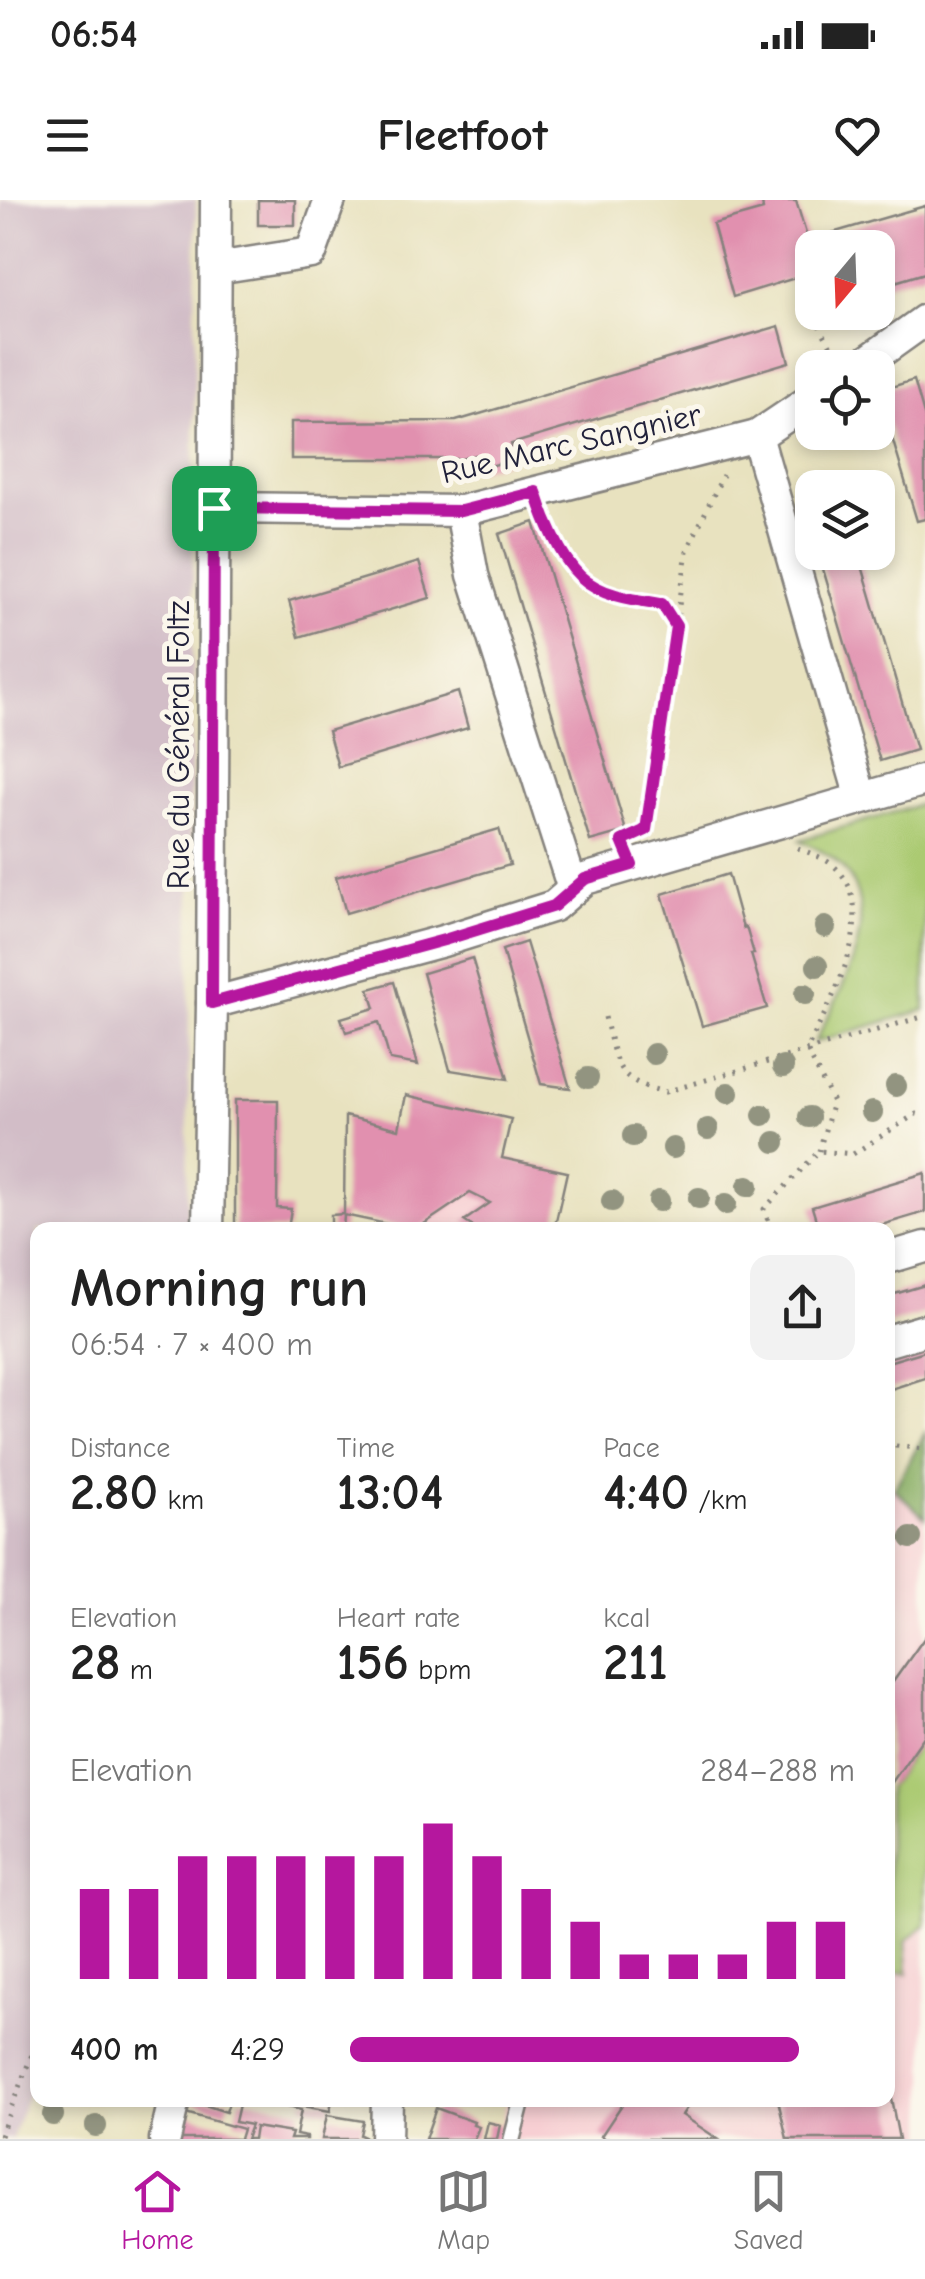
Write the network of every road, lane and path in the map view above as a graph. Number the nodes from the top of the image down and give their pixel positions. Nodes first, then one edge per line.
1 (216, 200) edge
2 (330, 200) edge
3 (216, 268) junction
4 (925, 320) edge
5 (883, 350) edge
6 (795, 413) edge
7 (759, 443) junction
8 (536, 492) junction
9 (214, 508) junction
10 (461, 511) junction
11 (676, 626) junction
12 (925, 780) edge
13 (861, 798) junction
14 (760, 828) junction
15 (632, 865) junction
16 (573, 889) junction
17 (212, 1003) junction
18 (925, 1016) edge
19 (605, 1017) dead end
20 (807, 1050) junction
21 (925, 1116) edge
22 (819, 1151) junction
23 (208, 1222) edge
24 (768, 1222) edge
25 (925, 1247) edge
26 (895, 1256) edge
27 (925, 1330) edge
28 (895, 1339) edge
29 (895, 1445) edge
30 (925, 1449) edge
31 (30, 2060) edge
32 (172, 2107) edge
33 (387, 2107) edge
34 (520, 2107) edge
35 (0, 2136) edge
36 (165, 2139) edge
37 (386, 2139) edge
38 (512, 2139) edge

1 - 3 street, Rue du Général Foltz
2 - 3 street
3 - 9 street, Rue du Général Foltz
4 - 5 street
6 - 7 street, Rue Marc Sangnier
7 - 8 street, Rue Marc Sangnier
7 - 11 path
7 - 13 street
8 - 10 street, Rue Marc Sangnier
8 - 11 path
9 - 10 street, Rue Marc Sangnier
9 - 17 street, Rue du Général Foltz
10 - 16 street
11 - 15 path
12 - 13 street
13 - 14 street
14 - 15 street
14 - 20 path
15 - 16 street
16 - 17 street
17 - 23 street, Rue du Général Foltz
18 - 20 path
19 - 20 path
20 - 22 path
21 - 22 path
22 - 24 path
25 - 26 street
27 - 28 street
29 - 30 path
31 - 35 path
32 - 36 street
33 - 37 street
34 - 38 lane

